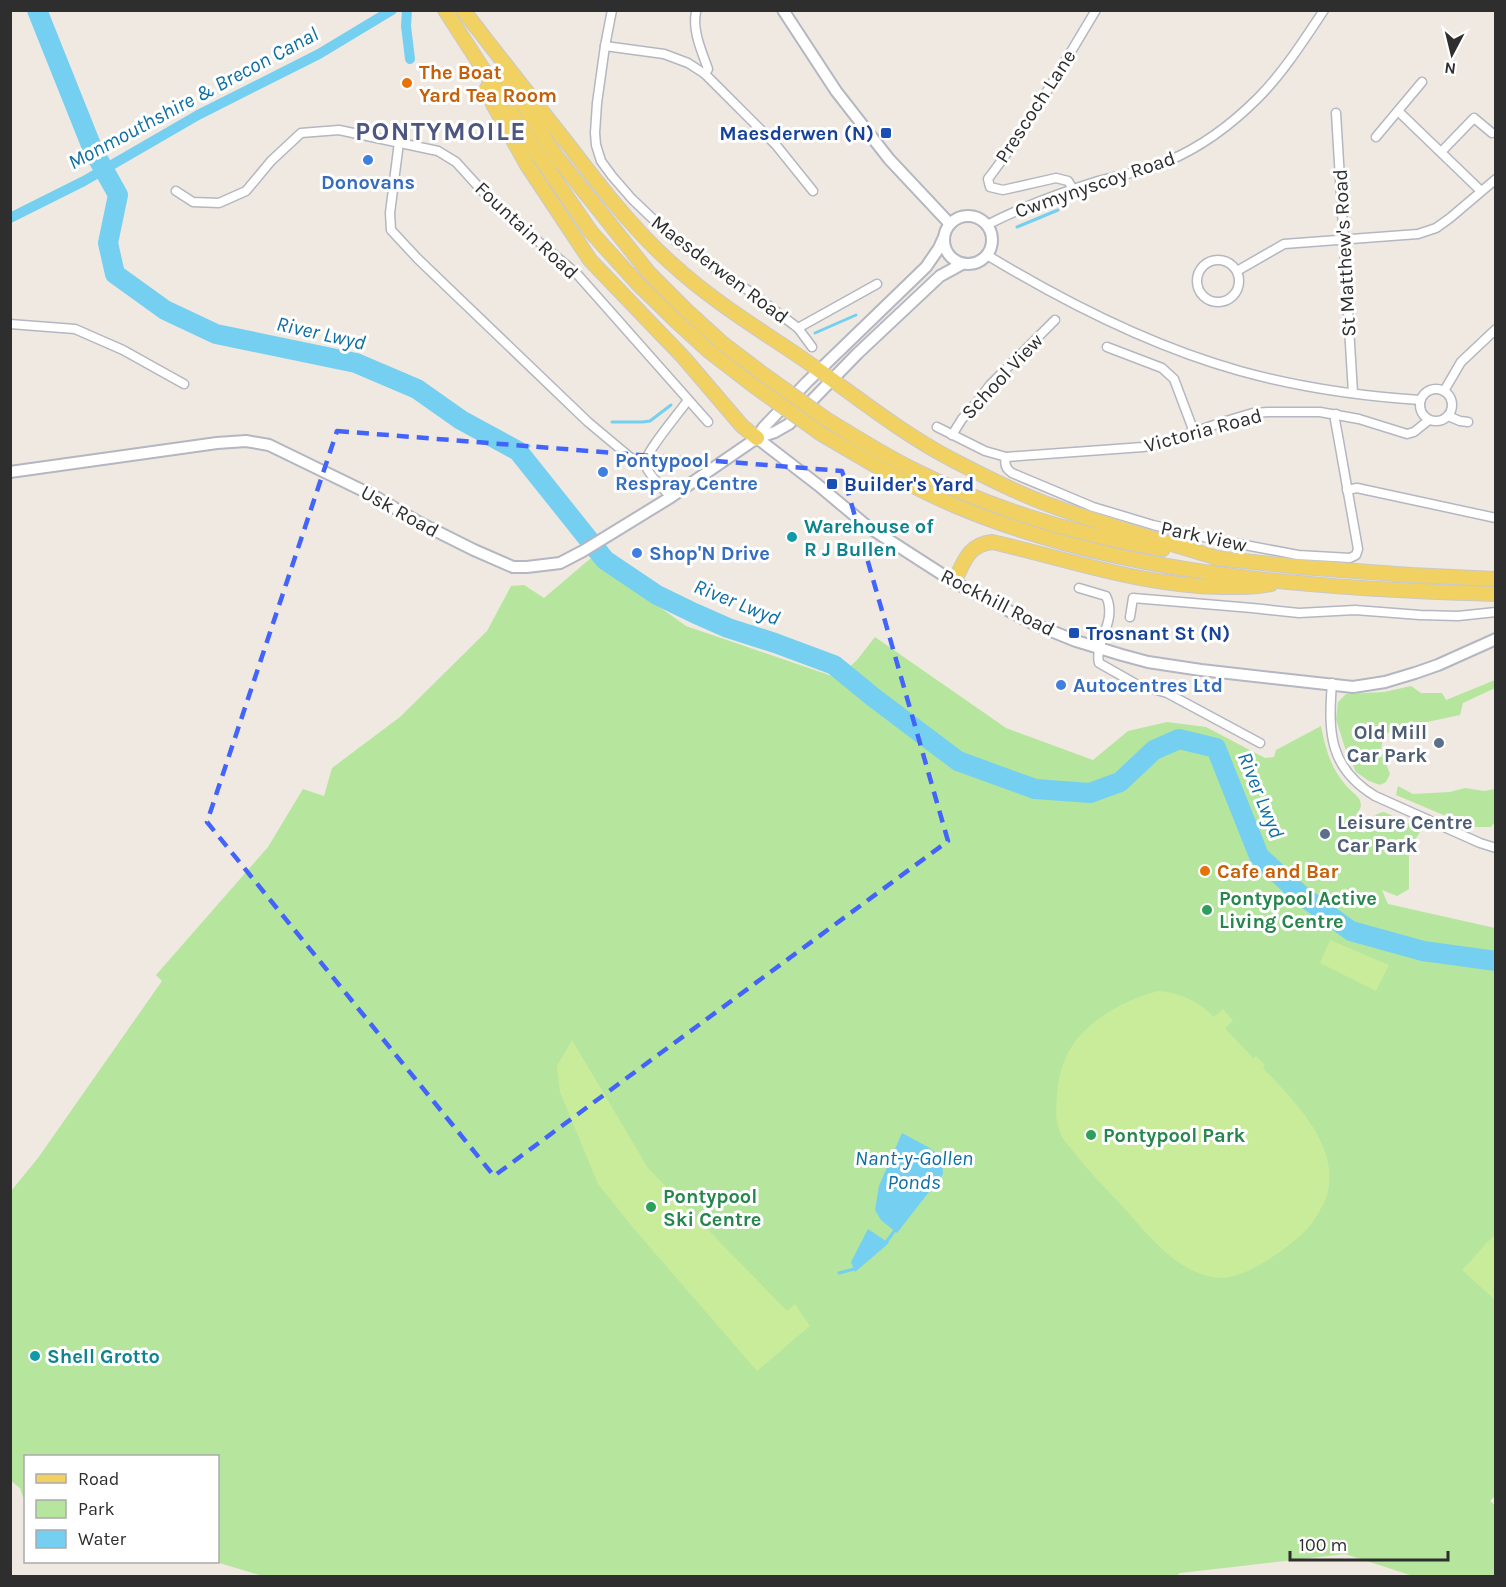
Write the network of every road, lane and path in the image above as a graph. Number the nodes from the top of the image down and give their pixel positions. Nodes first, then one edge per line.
1 (463, 10) edge
2 (612, 10) edge
3 (783, 10) edge
4 (1096, 10) edge
5 (1324, 10) edge
6 (446, 12) edge
7 (696, 12) dead end
8 (605, 46) junction
9 (477, 62) junction
10 (705, 74) junction
11 (1422, 82) dead end
12 (1398, 111) junction
13 (1336, 113) dead end
14 (1492, 133) dead end
15 (1376, 137) dead end
16 (399, 142) junction
17 (1441, 152) junction
18 (1496, 179) edge
19 (1073, 189) junction
20 (176, 190) dead end
21 (1481, 191) junction
22 (813, 192) dead end
23 (950, 224) junction
24 (987, 225) junction
25 (943, 239) junction
26 (1344, 241) junction
27 (987, 255) junction
28 (962, 264) junction
29 (1237, 272) junction
30 (877, 284) dead end
31 (1055, 320) dead end
32 (10, 324) edge
33 (798, 328) junction
34 (1496, 330) edge
35 (812, 346) dead end
36 (1107, 347) dead end
37 (819, 370) junction
38 (832, 379) junction
39 (184, 384) dead end
40 (1444, 391) junction
41 (1353, 393) junction
42 (688, 400) junction
43 (1420, 400) junction
44 (1336, 414) junction
45 (1449, 416) junction
46 (1429, 420) junction
47 (708, 422) dead end
48 (1468, 422) dead end
49 (937, 427) dead end
50 (1194, 432) junction
51 (952, 435) junction
52 (757, 438) junction
53 (1006, 457) junction
54 (645, 463) junction
55 (10, 472) edge
56 (1347, 490) junction
57 (671, 497) junction
58 (1496, 518) edge
59 (1221, 559) junction
60 (1496, 579) edge
61 (1285, 581) junction
62 (954, 582) junction
63 (1079, 588) dead end
64 (1496, 594) edge
65 (1496, 612) edge
66 (1130, 617) dead end
67 (1496, 639) edge
68 (1100, 649) junction
69 (1332, 683) junction
70 (1260, 743) dead end
71 (1496, 848) edge

1 - 37 main road
1 - 59 main road, bridge
2 - 8 street, Maesderwen Road
3 - 23 street
4 - 19 street, Prescoch Lane
5 - 19 street, Cwmynyscoy Road
6 - 9 main road
7 - 10 street
8 - 10 street
8 - 33 street, Maesderwen Road
9 - 52 main road
9 - 61 main road, bridge
10 - 22 street
11 - 12 street
12 - 15 street
12 - 17 street
13 - 26 street, St Matthew's Road
14 - 17 street
16 - 20 street, Fountain Road
16 - 42 street, Fountain Road
16 - 54 street
17 - 21 street
18 - 21 street
19 - 24 street, Cwmynyscoy Road
21 - 26 street
23 - 24 street
23 - 25 street
24 - 27 street
25 - 28 street
25 - 37 street
26 - 29 street
26 - 41 street, St Matthew's Road
27 - 28 street
27 - 41 street
28 - 38 street
29 - 29 street
30 - 33 street, Maesderwen Road
31 - 51 street, School View
32 - 39 street
33 - 35 street, Maesderwen Road
34 - 40 street
36 - 50 street
37 - 38 main road
37 - 52 street
38 - 52 street
38 - 59 main road
40 - 43 street
40 - 45 street
41 - 43 street
42 - 47 street, Fountain Road
42 - 54 street
43 - 46 street
44 - 46 street, Victoria Road
44 - 50 street, Victoria Road
44 - 56 street, Park View
45 - 46 street
45 - 48 street
49 - 51 street
50 - 53 street, Victoria Road
51 - 53 street
52 - 57 street, Usk Road
52 - 62 street, Rockhill Road
53 - 56 street, Park View
54 - 57 street
55 - 57 street, Usk Road
56 - 58 street
59 - 60 main road
61 - 62 main road
61 - 64 main road
62 - 68 street, Rockhill Road
63 - 68 street
65 - 66 street
67 - 69 street, Rockhill Road
68 - 69 street, Rockhill Road
68 - 70 street
69 - 71 street

